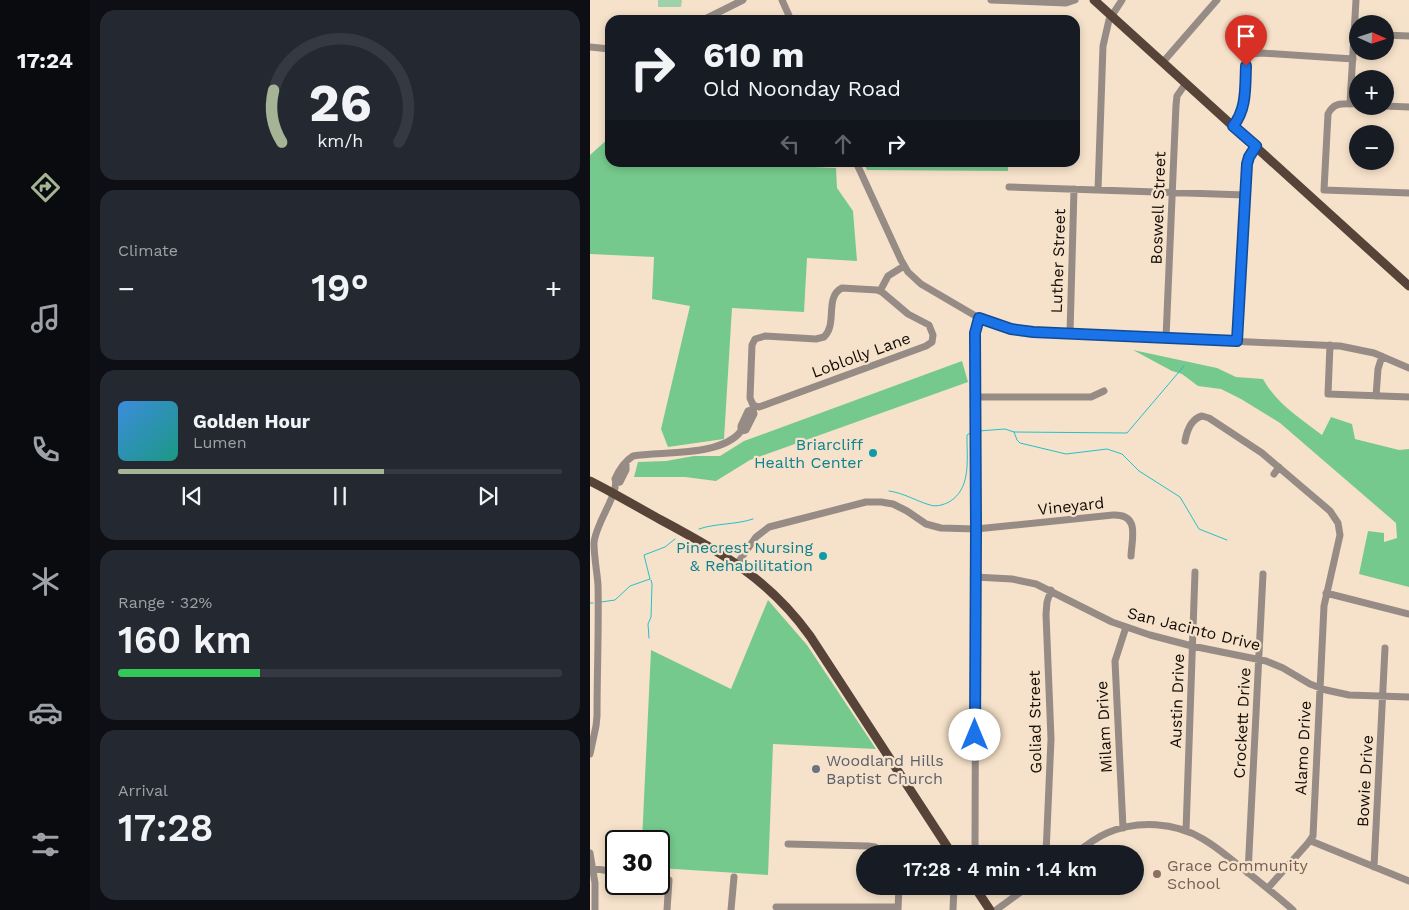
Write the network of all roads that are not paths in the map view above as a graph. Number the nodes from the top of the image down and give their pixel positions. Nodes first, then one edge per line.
1 (743, 0) edge
2 (782, 0) edge
3 (991, 0) edge
4 (1075, 0) edge
5 (1094, 0) edge
6 (1122, 0) edge
7 (1216, 0) edge
8 (1356, 0) edge
9 (713, 15) edge
10 (789, 15) edge
11 (1111, 15) junction
12 (1356, 15) edge
13 (1394, 35) edge
14 (1409, 36) edge
15 (590, 47) edge
16 (605, 48) edge
17 (1349, 59) edge
18 (1163, 62) junction
19 (1186, 83) junction
20 (1349, 104) edge
21 (1394, 106) edge
22 (1409, 107) edge
23 (1233, 126) junction
24 (1256, 146) junction
25 (858, 167) edge
26 (1010, 187) dead end
27 (1074, 189) junction
28 (1098, 190) junction
29 (1324, 190) junction
30 (1172, 193) junction
31 (1409, 193) edge
32 (1245, 195) junction
33 (1315, 200) junction
34 (904, 266) junction
35 (1409, 286) edge
36 (880, 291) junction
37 (979, 318) junction
38 (1070, 333) junction
39 (1166, 338) junction
40 (1237, 341) junction
41 (1330, 345) junction
42 (1382, 356) junction
43 (1409, 368) edge
44 (1104, 391) dead end
45 (976, 396) junction
46 (1376, 396) junction
47 (1409, 398) edge
48 (754, 408) junction
49 (1184, 441) dead end
50 (590, 481) edge
51 (613, 494) junction
52 (976, 529) junction
53 (1130, 556) dead end
54 (738, 564) junction
55 (1195, 572) dead end
56 (1263, 574) dead end
57 (975, 577) junction
58 (1051, 590) junction
59 (1326, 593) junction
60 (1409, 614) edge
61 (1126, 627) junction
62 (593, 640) edge
63 (1192, 646) junction
64 (1385, 648) dead end
65 (1258, 660) junction
66 (1320, 688) junction
67 (1383, 696) junction
68 (1409, 697) edge
69 (593, 715) edge
70 (590, 754) edge
71 (1123, 828) junction
72 (1186, 831) junction
73 (1311, 841) junction
74 (788, 844) dead end
75 (946, 845) edge
76 (975, 845) edge
77 (1046, 845) edge
78 (1088, 845) edge
79 (856, 846) edge
80 (590, 853) edge
81 (1374, 867) junction
82 (592, 868) edge
83 (605, 870) edge
84 (1248, 873) junction
85 (734, 877) dead end
86 (1409, 881) edge
87 (1268, 888) junction
88 (668, 895) edge
89 (899, 895) edge
90 (954, 895) edge
91 (980, 895) edge
92 (1017, 895) edge
93 (776, 907) dead end
94 (898, 908) edge
95 (595, 910) edge
96 (667, 910) edge
97 (731, 910) edge
98 (953, 910) edge
99 (990, 910) edge
100 (996, 910) edge
101 (1293, 910) edge

1 - 9 street
2 - 10 street
3 - 4 street
5 - 11 main road
6 - 11 street
7 - 18 street
8 - 12 street
11 - 18 main road
11 - 28 street
13 - 14 street
15 - 16 street
17 - 23 street
18 - 19 main road
19 - 23 main road
19 - 30 street, Boswell Street
20 - 29 street
21 - 22 street
23 - 24 main road
24 - 32 street
24 - 33 main road
25 - 34 street
26 - 27 street
27 - 28 street
27 - 38 street, Luther Street
28 - 30 street
29 - 31 street
29 - 33 street
30 - 32 street
30 - 39 street, Boswell Street
32 - 40 street
33 - 35 main road
34 - 36 street
34 - 37 street
36 - 48 street, Loblolly Lane
36 - 48 street, Loblolly Lane
37 - 38 street
37 - 45 street
38 - 39 street
39 - 40 street
40 - 41 street
41 - 42 street
41 - 46 street
42 - 43 street
42 - 46 street
44 - 45 street
45 - 52 street
46 - 47 street
48 - 51 street
49 - 59 street, Alamo Drive
50 - 51 main road
51 - 54 main road
51 - 62 street
52 - 53 street, Vineyard
52 - 54 street
52 - 57 street
54 - 75 main road
55 - 63 street, Austin Drive
56 - 65 street, Crockett Drive
57 - 58 street, San Jacinto Drive
57 - 76 street
58 - 61 street, San Jacinto Drive
58 - 77 street, Goliad Street
59 - 60 street
59 - 66 street, Alamo Drive
61 - 63 street, San Jacinto Drive
61 - 71 street, Milam Drive
62 - 69 street
63 - 65 street, San Jacinto Drive
63 - 72 street, Austin Drive
64 - 67 street, Bowie Drive
65 - 66 street, San Jacinto Drive
65 - 84 street, Crockett Drive
66 - 67 street, San Jacinto Drive
66 - 73 street, Alamo Drive
67 - 68 street, San Jacinto Drive
67 - 81 street, Bowie Drive
69 - 70 street
71 - 72 street
71 - 78 street
72 - 84 street
73 - 81 street
73 - 87 street
74 - 79 street
80 - 82 street
81 - 86 street
82 - 83 street
82 - 95 street
84 - 87 street
85 - 97 street
87 - 101 street
88 - 96 street
89 - 94 street
90 - 98 street
91 - 99 main road
92 - 100 street
93 - 94 street

